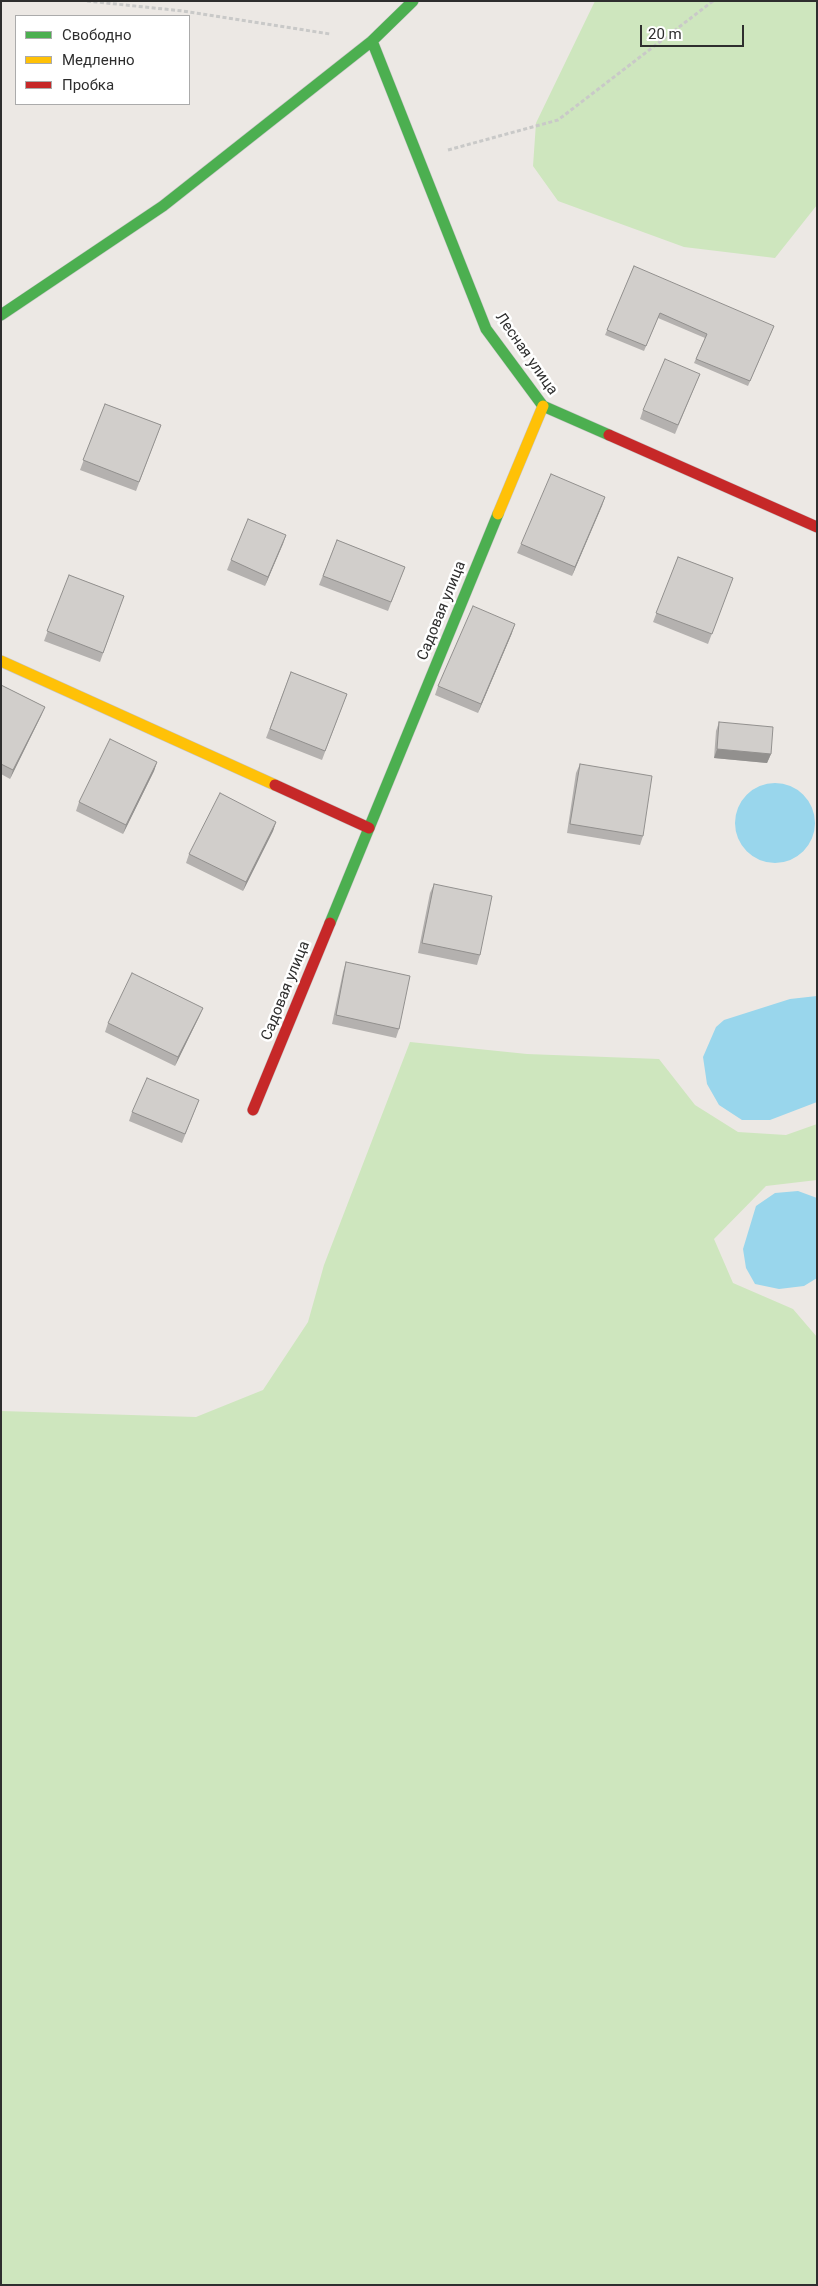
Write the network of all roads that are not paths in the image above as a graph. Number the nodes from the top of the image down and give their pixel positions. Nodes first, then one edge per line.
1 (413, 1) edge
2 (372, 41) junction
3 (1, 315) edge
4 (543, 406) junction
5 (817, 527) edge
6 (1, 661) edge
7 (369, 828) junction
8 (253, 1110) dead end

1 - 2 street
2 - 3 street
2 - 4 street, Лесная улица
4 - 5 street, Лесная улица
4 - 7 street, Садовая улица
6 - 7 street
7 - 8 street, Садовая улица

